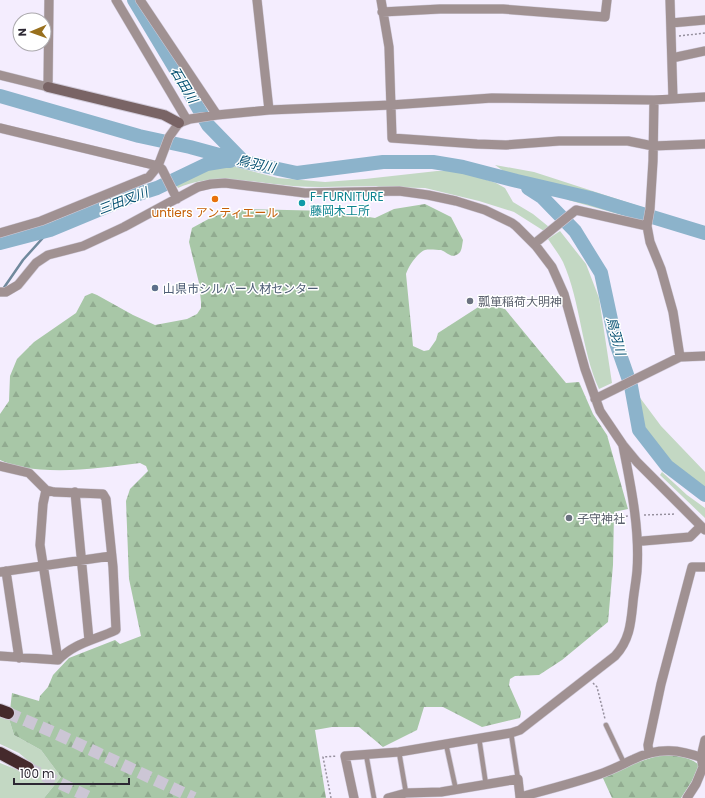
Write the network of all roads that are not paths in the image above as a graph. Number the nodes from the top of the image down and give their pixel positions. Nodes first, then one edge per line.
1 (49, 0) edge
2 (116, 0) edge
3 (140, 0) edge
4 (258, 0) edge
5 (381, 0) edge
6 (607, 0) edge
7 (670, 0) edge
8 (382, 12) junction
9 (705, 20) edge
10 (671, 23) junction
11 (705, 52) edge
12 (672, 58) junction
13 (0, 75) edge
14 (48, 87) junction
15 (705, 97) edge
16 (673, 99) junction
17 (654, 100) junction
18 (391, 105) junction
19 (269, 110) junction
20 (214, 115) junction
21 (183, 122) junction
22 (0, 128) edge
23 (705, 144) edge
24 (653, 146) junction
25 (160, 165) junction
26 (176, 197) junction
27 (647, 226) junction
28 (0, 233) edge
29 (534, 244) junction
30 (3, 292) edge
31 (705, 356) edge
32 (680, 357) junction
33 (596, 398) junction
34 (623, 445) junction
35 (0, 466) edge
36 (46, 490) junction
37 (75, 492) junction
38 (703, 528) edge
39 (643, 541) dead end
40 (111, 556) junction
41 (81, 560) junction
42 (44, 566) junction
43 (705, 567) edge
44 (3, 572) edge
45 (89, 640) junction
46 (0, 656) edge
47 (19, 658) junction
48 (58, 660) junction
49 (606, 725) road end
50 (511, 733) junction
51 (478, 738) junction
52 (705, 740) edge
53 (446, 744) junction
54 (399, 752) junction
55 (0, 753) edge
56 (649, 753) junction
57 (366, 754) junction
58 (703, 758) edge
59 (624, 764) junction
60 (28, 768) tunnel mouth
61 (518, 779) junction
62 (486, 785) junction
63 (456, 790) junction
64 (406, 793) junction
65 (354, 798) edge
66 (374, 798) edge
67 (388, 798) edge
68 (686, 798) edge

1 - 14 street
2 - 21 street
3 - 20 street
4 - 19 street
5 - 8 street
6 - 8 street
7 - 10 street
8 - 18 street
9 - 10 street
10 - 12 street
11 - 12 street
12 - 16 street
13 - 14 street
14 - 21 street
15 - 16 street
16 - 17 street
17 - 18 street
17 - 24 street
18 - 19 street
18 - 24 street
19 - 20 street
20 - 21 street
21 - 25 street
22 - 25 street
23 - 24 street
24 - 27 street
25 - 26 street
25 - 28 street
26 - 29 street
26 - 30 street
27 - 29 street
27 - 32 street
29 - 33 street
31 - 32 street
32 - 33 street
33 - 34 street
34 - 38 street
34 - 50 street
35 - 36 street
36 - 37 street
36 - 42 street
37 - 40 street
37 - 41 street
38 - 39 street
40 - 41 street
40 - 45 street
41 - 42 street
41 - 45 street
42 - 44 street
42 - 48 street
43 - 56 street
44 - 47 street
45 - 48 street
46 - 47 street
47 - 48 street
49 - 59 lane
50 - 51 street
50 - 61 lane
51 - 53 street
51 - 62 lane
52 - 58 street
53 - 54 street
53 - 63 lane
54 - 57 street
54 - 64 lane
55 - 60 highway
56 - 58 street
56 - 59 street
57 - 65 street
57 - 66 lane
58 - 68 street
59 - 61 street
61 - 62 street
62 - 63 street
63 - 64 street
64 - 67 street

